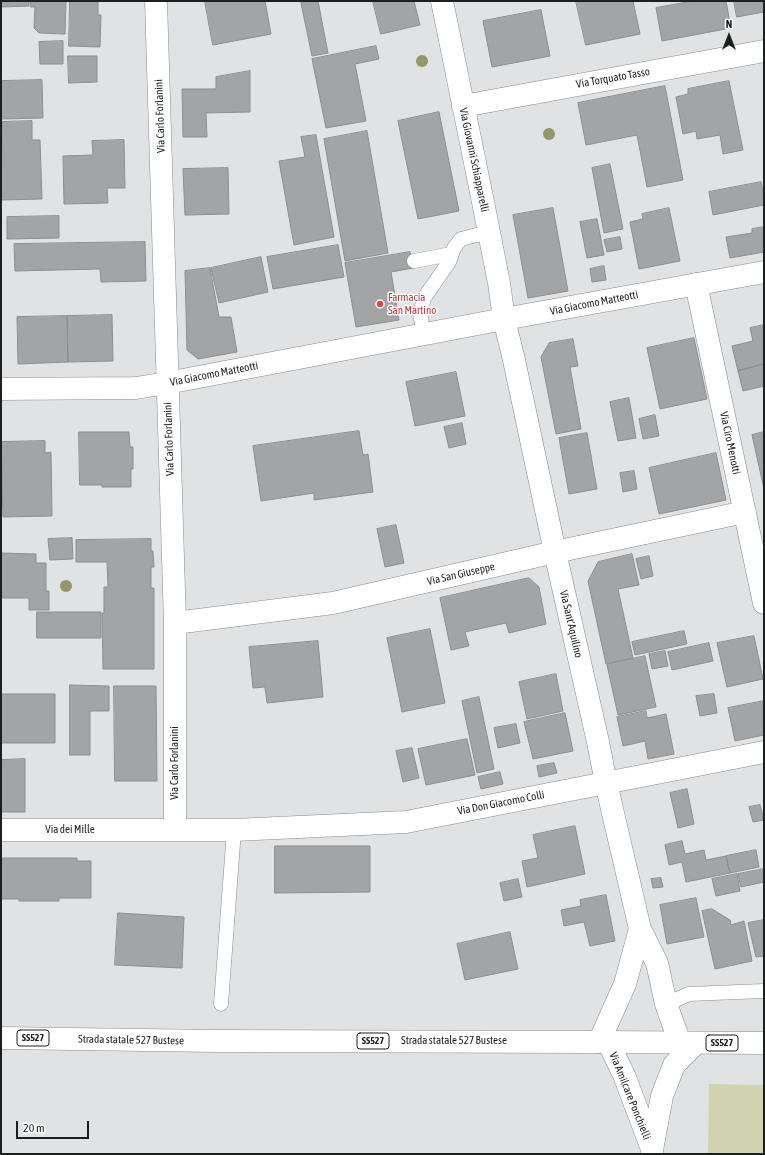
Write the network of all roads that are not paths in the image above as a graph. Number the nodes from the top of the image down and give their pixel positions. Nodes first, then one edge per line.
1 (156, 1) edge
2 (442, 1) edge
3 (764, 51) edge
4 (463, 106) junction
5 (489, 232) junction
6 (451, 254) junction
7 (414, 261) dead end
8 (764, 272) edge
9 (696, 284) junction
10 (504, 319) junction
11 (424, 334) junction
12 (167, 383) junction
13 (1, 388) edge
14 (745, 512) junction
15 (555, 552) junction
16 (764, 603) edge
17 (175, 622) junction
18 (764, 752) edge
19 (606, 783) junction
20 (1, 830) edge
21 (138, 830) joint
22 (175, 830) junction
23 (234, 830) junction
24 (640, 929) junction
25 (764, 991) edge
26 (221, 1004) dead end
27 (666, 1004) junction
28 (1, 1038) edge
29 (603, 1042) junction
30 (688, 1043) junction
31 (764, 1043) edge
32 (652, 1152) edge

1 - 12 street, Via Carlo Forlanini
2 - 4 street, Via Giovanni Schiapparelli
3 - 4 street, Via Torquato Tasso
4 - 5 street, Via Giovanni Schiapparelli
5 - 6 lane
5 - 10 street, Via Giovanni Schiapparelli
6 - 7 lane
6 - 11 lane
8 - 9 street, Via Giacomo Matteotti
9 - 10 street, Via Giacomo Matteotti
9 - 14 street, Via Ciro Menotti
10 - 11 street, Via Giacomo Matteotti
10 - 15 street, Via Sant'Aquilino
11 - 12 street, Via Giacomo Matteotti
12 - 13 street, Via Giacomo Matteotti
12 - 17 street, Via Carlo Forlanini
14 - 15 street, Via San Giuseppe
14 - 16 street, Via Ciro Menotti
15 - 17 street, Via San Giuseppe
15 - 19 street, Via Sant'Aquilino
17 - 22 street, Via Carlo Forlanini
18 - 19 street, Via Don Giacomo Colli
19 - 23 street, Via Don Giacomo Colli
19 - 24 street, Via Sant'Aquilino
20 - 21 street, Via dei Mille
21 - 22 street, Via Don Giacomo Colli
22 - 23 street, Via Don Giacomo Colli
23 - 26 lane
24 - 27 street, Via Sant'Aquilino
24 - 29 street, Via Sant'Aquilino
25 - 27 lane
27 - 30 street, Via Sant'Aquilino
28 - 29 street, Strada statale 527 Bustese / SS527
29 - 30 street, Strada statale 527 Bustese / SS527
29 - 32 street, Via Amilcare Ponchielli
30 - 31 street, Strada statale 527 Bustese / SS527
30 - 32 street, Via Amilcare Ponchielli

